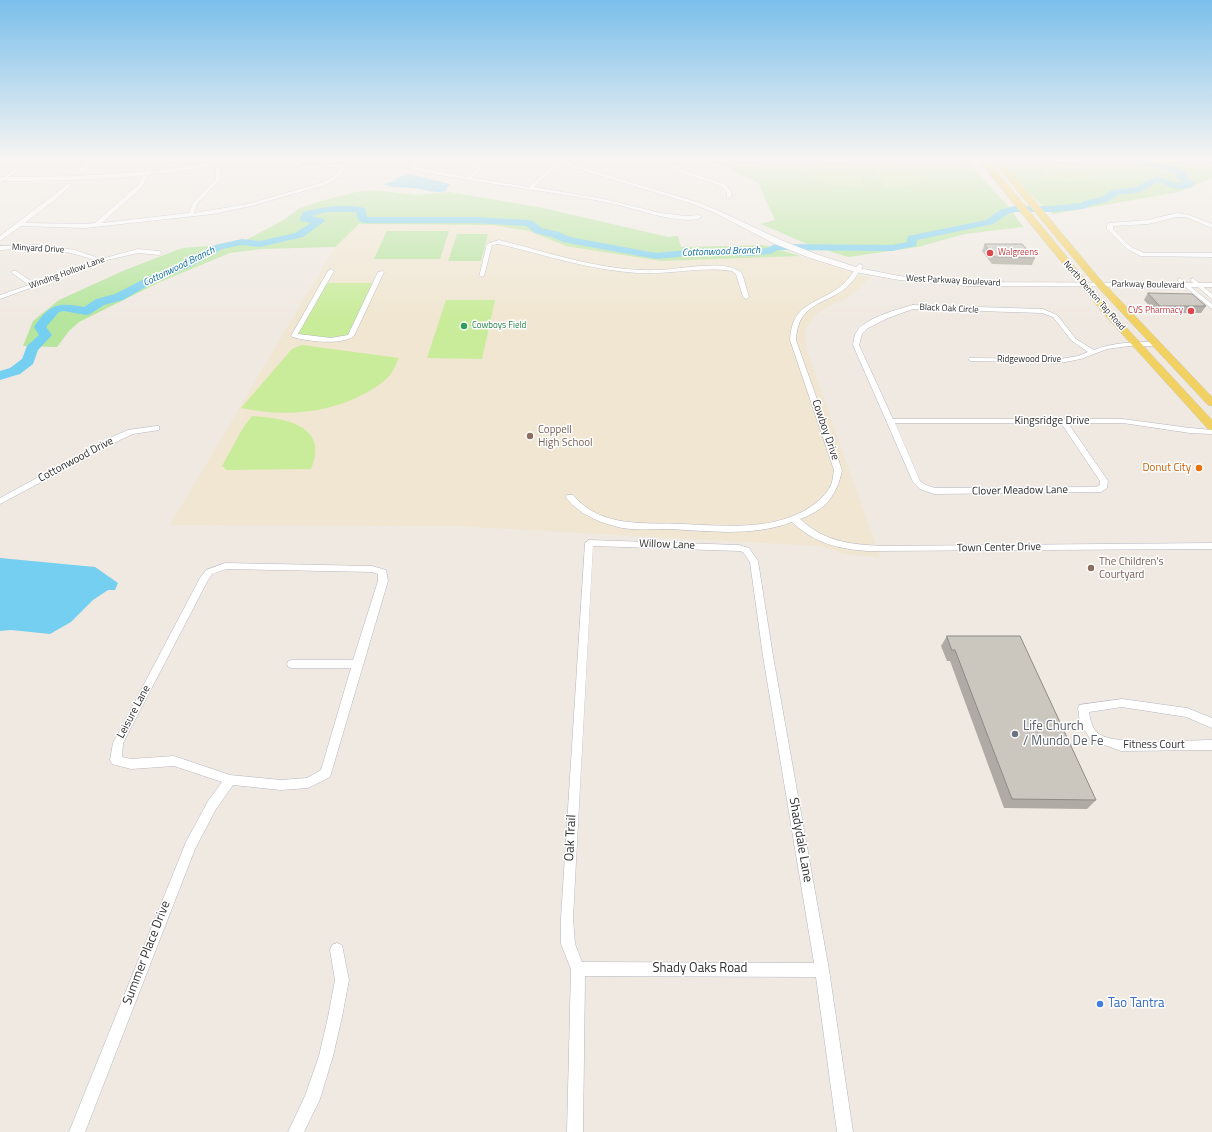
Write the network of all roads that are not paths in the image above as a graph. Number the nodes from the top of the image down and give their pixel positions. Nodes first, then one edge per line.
1 (32, 214) edge
2 (109, 214) edge
3 (191, 214) edge
4 (656, 214) edge
5 (721, 214) edge
6 (733, 214) edge
7 (1027, 214) edge
8 (1041, 214) edge
9 (699, 217) dead end
10 (18, 224) junction
11 (96, 225) junction
12 (1212, 226) edge
13 (1039, 230) junction
14 (1055, 232) junction
15 (0, 239) edge
16 (0, 248) edge
17 (159, 253) dead end
18 (1212, 255) edge
19 (99, 260) junction
20 (859, 268) junction
21 (331, 271) dead end
22 (14, 272) dead end
23 (381, 272) dead end
24 (481, 276) dead end
25 (1212, 280) edge
26 (1082, 282) junction
27 (1098, 282) junction
28 (1183, 282) junction
29 (1196, 282) junction
30 (33, 285) junction
31 (1212, 285) edge
32 (1212, 296) edge
33 (0, 297) edge
34 (746, 297) dead end
35 (1212, 307) edge
36 (1136, 344) junction
37 (1156, 344) junction
38 (1093, 352) junction
39 (972, 359) dead end
40 (1212, 403) edge
41 (1063, 420) junction
42 (890, 421) junction
43 (1212, 427) edge
44 (156, 428) dead end
45 (1212, 432) edge
46 (934, 492) joint
47 (570, 497) dead end
48 (0, 501) edge
49 (794, 519) junction
50 (589, 543) joint
51 (1212, 546) edge
52 (746, 550) joint
53 (292, 664) dead end
54 (357, 664) junction
55 (1212, 723) edge
56 (1212, 745) edge
57 (230, 780) junction
58 (337, 950) dead end
59 (578, 968) junction
60 (822, 970) junction
61 (77, 1132) edge
62 (296, 1132) edge
63 (575, 1132) edge
64 (845, 1132) edge

1 - 10 street
2 - 11 street
3 - 11 street
4 - 9 street
5 - 20 street, West Parkway Boulevard
6 - 20 street, West Parkway Boulevard
7 - 13 main road, North Denton Tap Road
8 - 14 main road, North Denton Tap Road
10 - 11 street
10 - 15 street
12 - 18 street
13 - 14 main road
13 - 26 main road, North Denton Tap Road
14 - 27 main road, North Denton Tap Road
16 - 19 street, Minyard Drive
17 - 19 street, Winding Hollow Lane
19 - 30 street, Winding Hollow Lane
20 - 26 street, West Parkway Boulevard
20 - 49 street, Cowboy Drive
21 - 23 street
22 - 30 street
24 - 34 street
25 - 29 street, Parkway Boulevard
26 - 27 street, Parkway Boulevard
26 - 36 main road, North Denton Tap Road
27 - 28 street, Parkway Boulevard
27 - 37 main road, North Denton Tap Road
28 - 29 street, Parkway Boulevard
28 - 35 street
29 - 31 street, Parkway Boulevard
29 - 32 street
30 - 33 street, Winding Hollow Lane
36 - 37 street, Ridgewood Drive
36 - 38 street, Ridgewood Drive
36 - 43 main road, North Denton Tap Road
37 - 40 main road, North Denton Tap Road
38 - 39 street, Ridgewood Drive
38 - 42 street, Black Oak Circle
41 - 42 street, Kingsridge Drive
41 - 45 street, Kingsridge Drive
41 - 46 street, Clover Meadow Lane
42 - 46 street, Black Oak Circle
44 - 48 street, Cottonwood Drive
47 - 49 street, Cowboy Drive
49 - 51 street, Town Center Drive
50 - 52 street, Willow Lane
50 - 59 street, Oak Trail
52 - 60 street, Shadydale Lane
53 - 54 street
54 - 57 street, Leisure Lane
54 - 57 street, Leisure Lane
55 - 56 street, Fitness Court
57 - 61 street, Summer Place Drive
58 - 62 street
59 - 60 street, Shady Oaks Road
59 - 63 street, Oak Trail
60 - 64 street, Shadydale Lane

